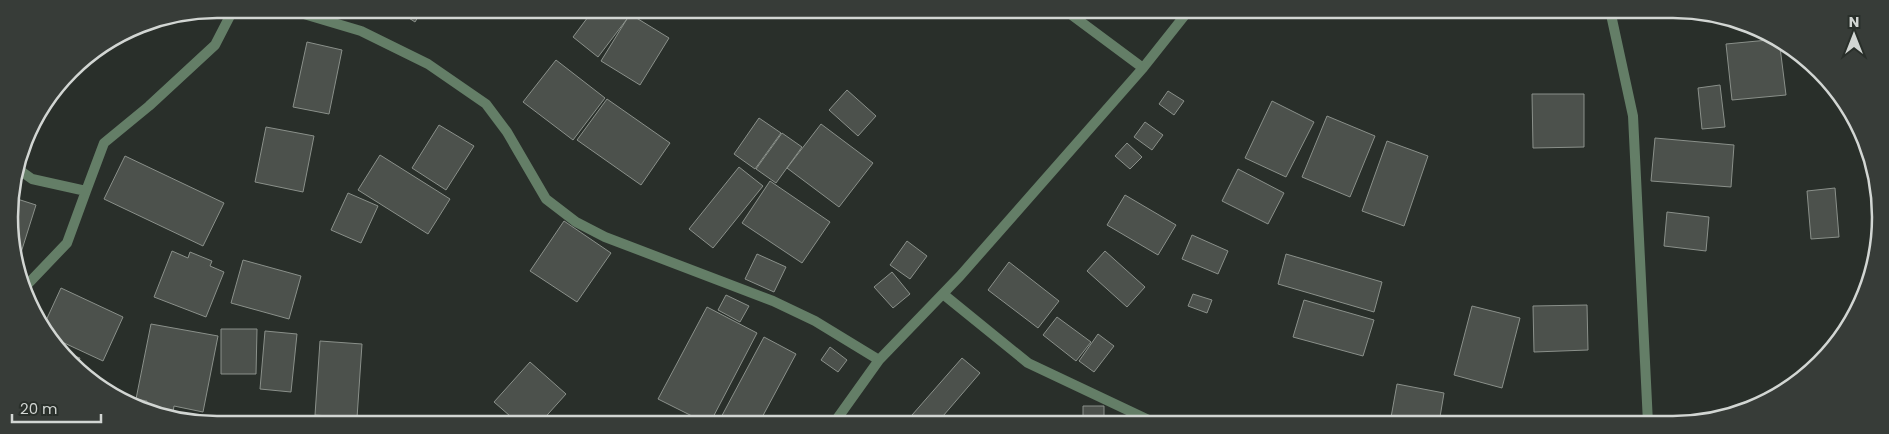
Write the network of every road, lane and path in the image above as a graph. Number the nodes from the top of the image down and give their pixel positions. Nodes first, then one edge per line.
1 (229, 18) edge
2 (319, 18) edge
3 (1076, 18) edge
4 (1183, 18) edge
5 (1612, 18) edge
6 (1143, 68) junction
7 (22, 172) edge
8 (86, 191) junction
9 (29, 283) edge
10 (943, 294) junction
11 (879, 360) junction
12 (840, 416) edge
13 (1138, 416) edge
14 (1648, 416) edge

1 - 8 street
2 - 11 street
3 - 6 street
4 - 6 street
5 - 14 street
6 - 10 street
7 - 8 street
8 - 9 street
10 - 11 street
10 - 13 street
11 - 12 street

